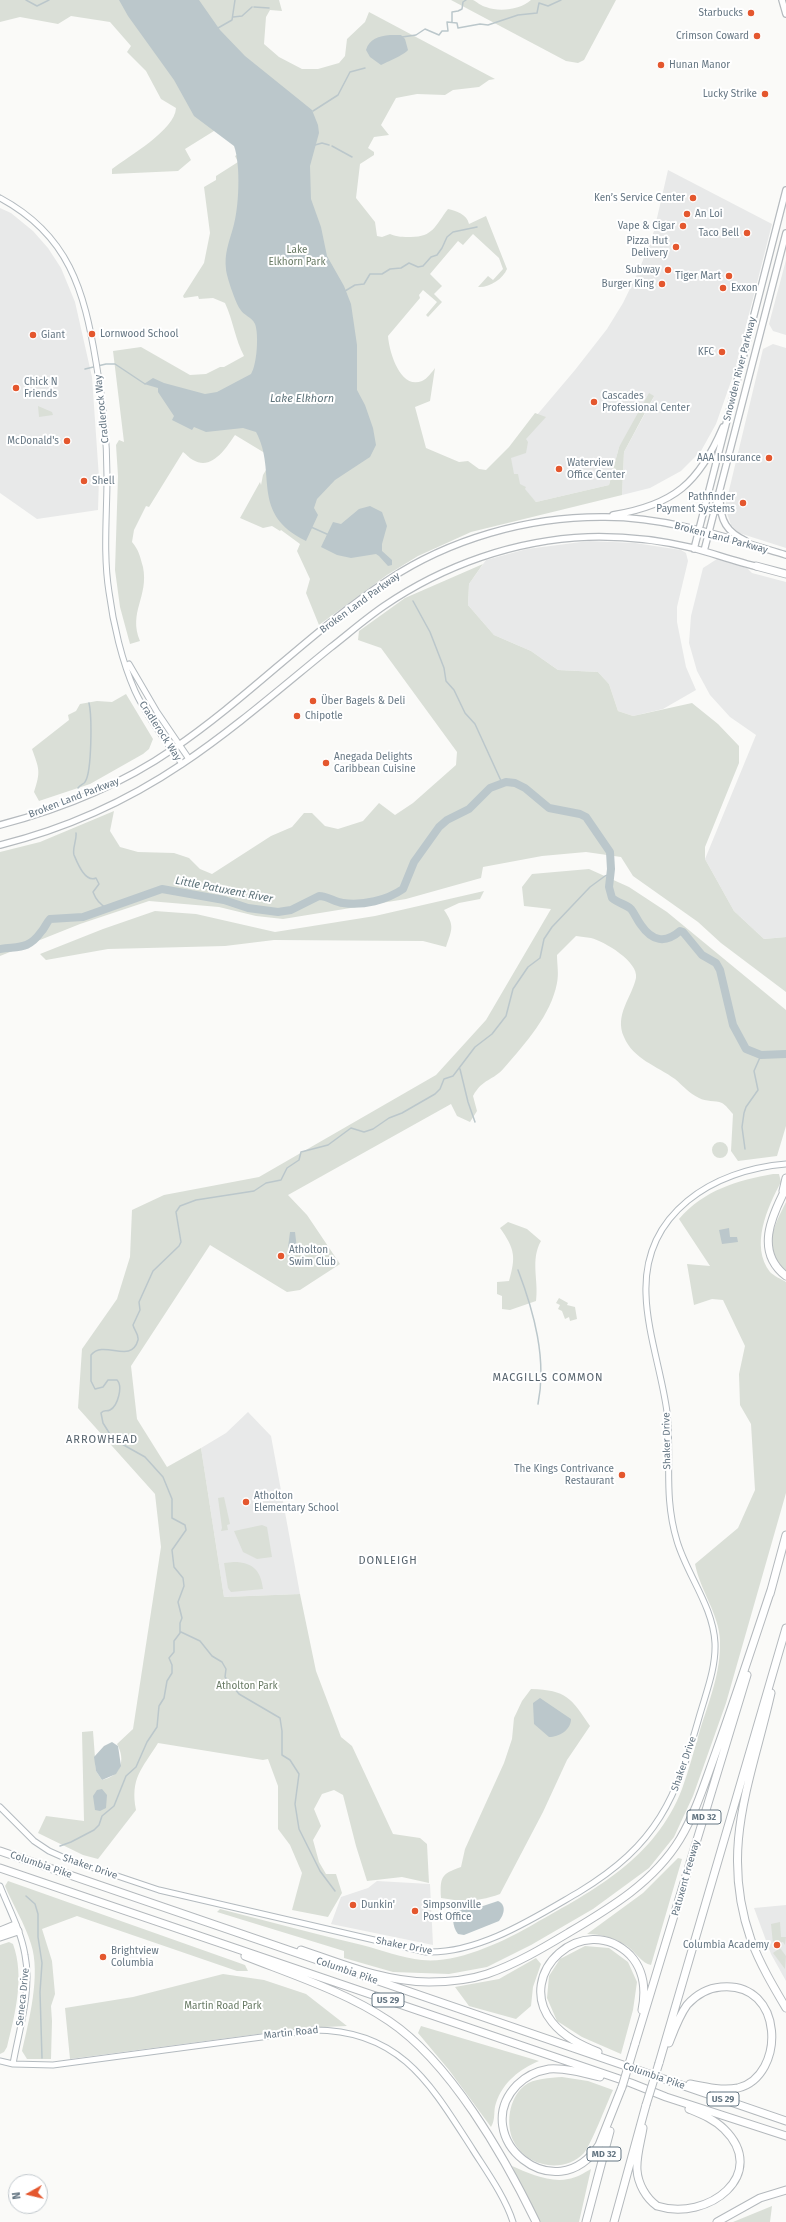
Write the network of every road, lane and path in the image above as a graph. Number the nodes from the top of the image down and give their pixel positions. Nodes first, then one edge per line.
1 (782, 0) edge
2 (786, 14) edge
3 (786, 190) edge
4 (0, 198) edge
5 (786, 233) edge
6 (730, 410) junction
7 (720, 490) junction
8 (603, 517) junction
9 (699, 530) junction
10 (709, 533) junction
11 (761, 548) junction
12 (694, 549) junction
13 (704, 551) junction
14 (786, 555) edge
15 (756, 566) joint
16 (786, 573) edge
17 (123, 652) junction
18 (179, 745) junction
19 (172, 750) junction
20 (189, 759) junction
21 (182, 764) junction
22 (0, 825) edge
23 (0, 845) edge
24 (786, 1164) edge
25 (786, 1178) edge
26 (784, 1191) edge
27 (786, 1276) edge
28 (786, 1535) edge
29 (771, 1590) junction
30 (786, 1629) edge
31 (0, 1807) edge
32 (0, 1851) edge
33 (0, 1868) edge
34 (0, 1873) edge
35 (0, 1886) edge
36 (54, 1886) junction
37 (146, 1918) junction
38 (198, 1919) junction
39 (16, 1928) junction
40 (0, 1931) edge
41 (696, 1935) junction
42 (0, 1937) edge
43 (786, 2008) edge
44 (669, 2043) junction
45 (635, 2044) junction
46 (0, 2061) edge
47 (661, 2063) junction
48 (13, 2064) junction
49 (635, 2069) junction
50 (661, 2078) junction
51 (631, 2083) junction
52 (622, 2087) junction
53 (666, 2097) junction
54 (648, 2105) junction
55 (786, 2121) edge
56 (643, 2128) junction
57 (786, 2136) edge
58 (786, 2190) edge
59 (726, 2201) dead end
60 (679, 2217) dead end
61 (513, 2222) edge
62 (536, 2222) edge
63 (586, 2222) edge
64 (614, 2222) edge
65 (618, 2222) edge
66 (717, 2222) edge

1 - 2 main road
3 - 6 main road, Snowden River Parkway
4 - 17 street, Cradlerock Way
5 - 7 main road, Snowden River Parkway
6 - 8 main road
6 - 9 main road, Snowden River Parkway
7 - 10 main road, Snowden River Parkway
7 - 11 main road
8 - 9 main road, Broken Land Parkway
8 - 18 main road, Broken Land Parkway
9 - 10 main road, Broken Land Parkway
9 - 12 main road, Snowden River Parkway
10 - 11 main road, Broken Land Parkway
10 - 13 main road, Snowden River Parkway
11 - 14 main road, Broken Land Parkway
12 - 13 main road, Broken Land Parkway
12 - 20 main road, Broken Land Parkway
13 - 15 main road, Broken Land Parkway
15 - 16 highway
17 - 18 street, Cradlerock Way
17 - 19 street, Cradlerock Way
18 - 19 main road, Broken Land Parkway
18 - 20 street, Cradlerock Way
19 - 21 street, Cradlerock Way
19 - 22 main road, Broken Land Parkway
20 - 21 main road, Broken Land Parkway
21 - 23 main road, Broken Land Parkway
24 - 31 street, Shaker Drive
25 - 26 highway
26 - 27 highway
28 - 29 highway, Patuxent Freeway / MD 32
29 - 38 highway
29 - 45 highway, Patuxent Freeway / MD 32
30 - 41 highway, MD 32
30 - 43 highway
32 - 38 highway, Columbia Pike / US 29
33 - 36 highway, Columbia Pike / US 29
34 - 36 highway
35 - 39 street, Seneca Drive
36 - 37 highway, Columbia Pike / US 29
37 - 51 highway, Columbia Pike / US 29
37 - 62 highway
38 - 49 highway, Columbia Pike / US 29
39 - 40 highway
39 - 42 highway
39 - 48 street, Seneca Drive
41 - 44 highway
41 - 47 highway, MD 32
44 - 47 highway
44 - 50 highway
45 - 49 highway
45 - 52 highway, Patuxent Freeway / MD 32, bridge
46 - 48 street, Martin Road
47 - 54 highway, MD 32, bridge
48 - 61 street, Martin Road
49 - 50 highway, Columbia Pike / US 29
50 - 55 highway, Columbia Pike / US 29
51 - 52 highway
51 - 53 highway, Columbia Pike / US 29
52 - 63 highway, Patuxent Freeway / MD 32
53 - 57 highway, Columbia Pike / US 29
53 - 59 highway
54 - 56 highway
54 - 64 highway, MD 32
56 - 60 highway
56 - 65 highway
58 - 66 highway

